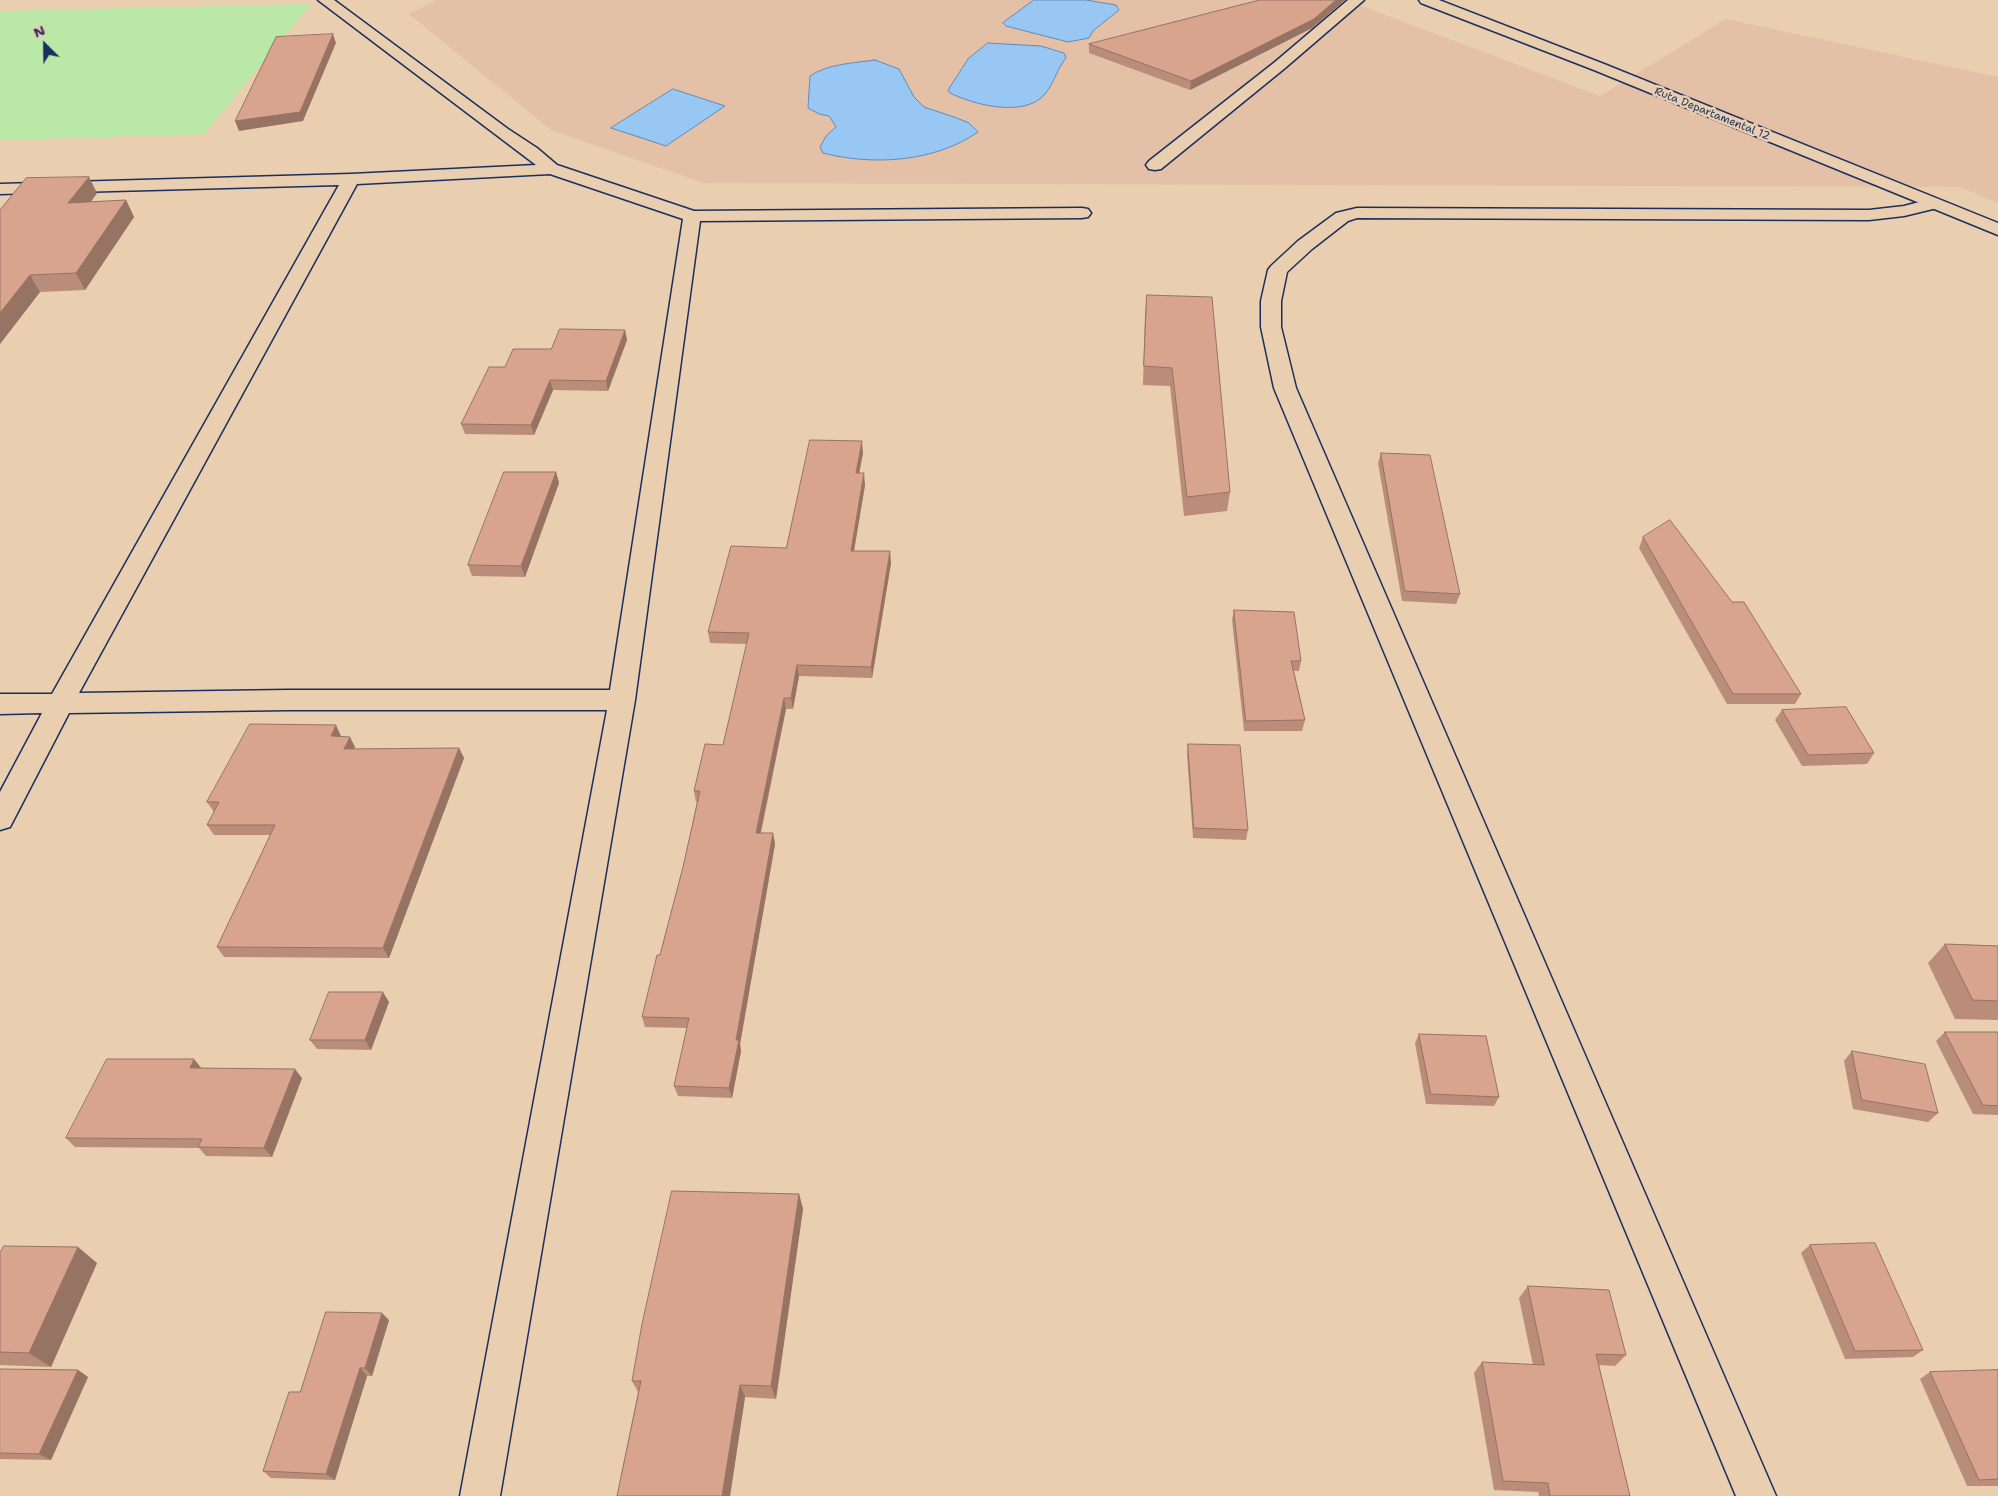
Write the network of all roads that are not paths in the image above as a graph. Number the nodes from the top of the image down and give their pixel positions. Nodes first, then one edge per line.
1 (325, 0) edge
2 (1356, 0) edge
3 (1426, 0) edge
4 (1155, 165) dead end
5 (551, 169) junction
6 (351, 179) junction
7 (0, 189) edge
8 (1930, 204) junction
9 (1082, 212) dead end
10 (692, 216) junction
11 (1998, 230) edge
12 (622, 700) junction
13 (61, 702) junction
14 (0, 704) edge
15 (0, 819) edge
16 (480, 1496) edge
17 (1756, 1496) edge

1 - 5 street
2 - 4 street
3 - 8 street, Ruta Departamental 12
5 - 6 street
5 - 10 street
6 - 7 street
6 - 13 street
8 - 11 street, Ruta Departamental 12
8 - 17 street
9 - 10 street
10 - 12 street
12 - 13 street
12 - 16 street
13 - 14 street
13 - 15 street

